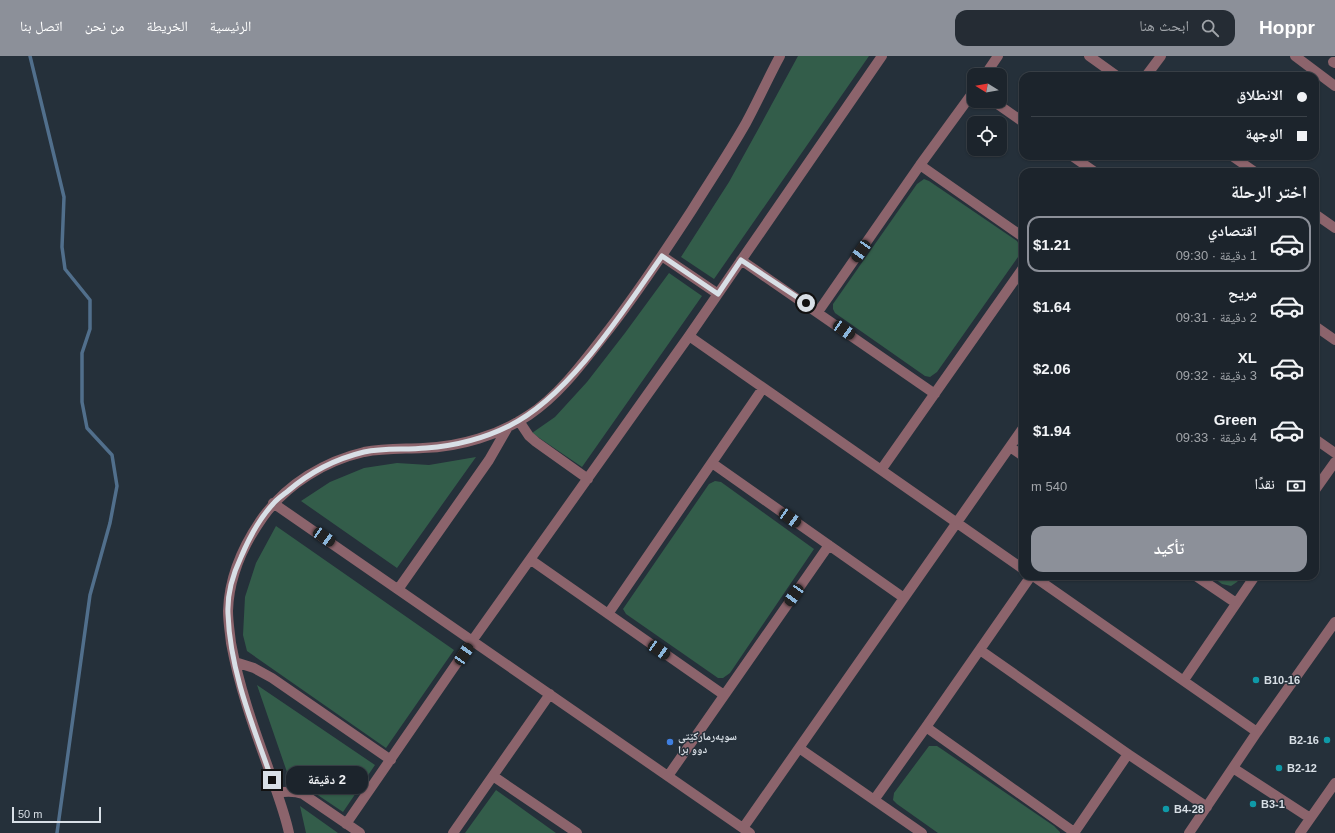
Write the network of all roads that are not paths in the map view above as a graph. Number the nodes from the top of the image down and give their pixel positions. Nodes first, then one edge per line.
1 (780, 56) edge
2 (882, 56) edge
3 (998, 56) edge
4 (1089, 56) edge
5 (1161, 56) edge
6 (1295, 56) edge
7 (990, 68) edge
8 (1111, 72) edge
9 (1149, 72) edge
10 (1316, 72) edge
11 (1319, 74) edge
12 (1335, 86) edge
13 (967, 100) edge
14 (1003, 108) edge
15 (1019, 119) edge
16 (1078, 160) edge
17 (1238, 160) edge
18 (920, 165) junction
19 (1089, 168) edge
20 (1248, 168) edge
21 (1319, 217) edge
22 (1335, 228) edge
23 (1019, 234) edge
24 (662, 256) junction
25 (741, 260) junction
26 (1019, 274) edge
27 (718, 294) junction
28 (818, 312) junction
29 (1319, 329) edge
30 (689, 336) junction
31 (1335, 340) edge
32 (763, 388) junction
33 (935, 394) junction
34 (519, 421) junction
35 (508, 427) junction
36 (1019, 434) edge
37 (1319, 442) edge
38 (1010, 447) junction
39 (1019, 453) edge
40 (1335, 453) edge
41 (712, 462) junction
42 (1335, 462) edge
43 (881, 470) junction
44 (588, 479) junction
45 (1319, 484) edge
46 (274, 503) junction
47 (957, 522) junction
48 (829, 545) junction
49 (531, 560) junction
50 (1019, 566) edge
51 (1029, 580) edge
52 (1038, 580) edge
53 (1202, 580) edge
54 (1252, 580) edge
55 (399, 588) junction
56 (904, 598) junction
57 (1236, 603) junction
58 (608, 614) junction
59 (1335, 622) edge
60 (472, 641) junction
61 (980, 650) junction
62 (235, 662) junction
63 (1184, 680) junction
64 (550, 694) junction
65 (724, 695) junction
66 (926, 728) junction
67 (1257, 732) junction
68 (800, 748) junction
69 (1128, 754) junction
70 (391, 760) junction
71 (1233, 768) junction
72 (493, 776) junction
73 (668, 776) junction
74 (1335, 783) edge
75 (277, 793) junction
76 (874, 800) junction
77 (1207, 807) junction
78 (1310, 818) junction
79 (346, 824) junction
80 (746, 831) edge
81 (288, 833) edge
82 (360, 833) edge
83 (453, 833) edge
84 (577, 833) edge
85 (922, 833) edge
86 (1074, 833) edge
87 (1189, 833) edge
88 (1300, 833) edge

1 - 24 street
2 - 25 street
3 - 7 street
4 - 8 street
5 - 9 street
6 - 10 street
11 - 12 street
13 - 18 street
14 - 15 street
16 - 19 street
17 - 20 street
18 - 23 street
18 - 28 street
21 - 22 street
24 - 27 street
24 - 34 street
25 - 27 street
25 - 28 street
26 - 33 street
27 - 30 street
28 - 33 street
29 - 31 street
30 - 32 street
30 - 44 street
32 - 41 street
32 - 43 street
33 - 43 street
34 - 35 street
34 - 44 street
35 - 46 street
35 - 55 street
36 - 38 street
37 - 40 street
38 - 39 street
38 - 47 street
41 - 48 street
41 - 58 street
42 - 45 street
43 - 47 street
44 - 49 street
46 - 55 street
46 - 62 street
47 - 50 street
47 - 56 street
48 - 56 street
48 - 65 street
49 - 58 street
49 - 60 street
51 - 61 street
52 - 63 street
53 - 57 street
54 - 57 street
55 - 60 street
56 - 68 street
57 - 63 street
58 - 65 street
59 - 67 street
60 - 64 street
60 - 70 street
61 - 66 street
61 - 69 street
62 - 70 street
62 - 75 street
63 - 67 street
64 - 72 street
64 - 73 street
65 - 73 street
66 - 76 street
66 - 86 street
67 - 71 street
68 - 76 street
68 - 80 street
69 - 77 street
69 - 86 street
70 - 79 street
71 - 77 street
71 - 78 street
72 - 83 street
72 - 84 street
73 - 80 street
74 - 78 street
75 - 79 street
75 - 81 street
76 - 85 street
77 - 87 street
78 - 88 street
79 - 82 street

